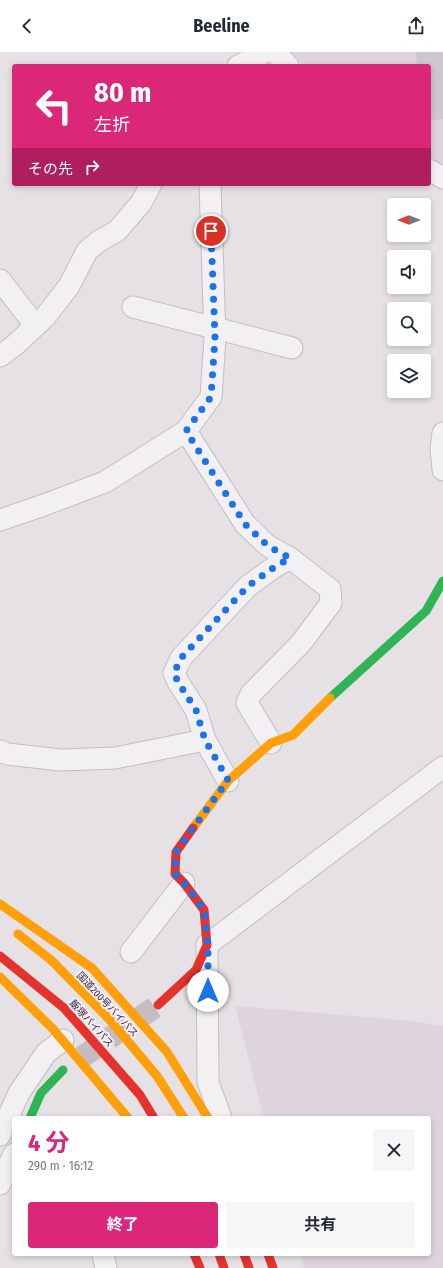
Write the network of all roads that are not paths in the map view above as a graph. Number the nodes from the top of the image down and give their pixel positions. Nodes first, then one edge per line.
1 (265, 52) edge
2 (275, 52) edge
3 (242, 64) edge
4 (286, 64) edge
5 (431, 171) edge
6 (443, 178) edge
7 (150, 186) edge
8 (210, 186) edge
9 (0, 280) edge
10 (134, 307) dead end
11 (35, 325) junction
12 (215, 329) junction
13 (292, 348) dead end
14 (0, 356) edge
15 (186, 431) junction
16 (443, 433) edge
17 (443, 470) edge
18 (0, 520) edge
19 (290, 558) junction
20 (443, 581) edge
21 (205, 740) junction
22 (272, 743) junction
23 (0, 752) edge
24 (443, 767) edge
25 (228, 780) junction
26 (184, 883) junction
27 (0, 904) edge
28 (11, 928) dead end
29 (208, 945) junction
30 (131, 952) dead end
31 (0, 956) edge
32 (0, 978) edge
33 (158, 1005) tunnel mouth
34 (63, 1040) junction
35 (63, 1070) dead end
36 (31, 1116) edge
37 (126, 1116) edge
38 (153, 1116) edge
39 (183, 1116) edge
40 (207, 1116) edge
41 (220, 1116) edge
42 (0, 1135) edge
43 (12, 1158) edge
44 (0, 1184) edge
45 (103, 1256) edge
46 (195, 1256) edge
47 (220, 1256) edge
48 (245, 1256) edge
49 (269, 1256) edge
50 (106, 1268) edge
51 (200, 1268) edge
52 (224, 1268) edge
53 (249, 1268) edge
54 (273, 1268) edge

1 - 3 street
2 - 4 street
5 - 6 street
7 - 11 street
8 - 12 street
9 - 11 street
10 - 12 street
11 - 14 street
12 - 13 street
12 - 15 street
15 - 18 street
15 - 19 street
16 - 17 street
19 - 21 street
19 - 22 street
20 - 22 main road
21 - 23 street
21 - 25 street
22 - 25 main road
24 - 29 street
25 - 26 main road
26 - 29 main road
26 - 30 street
27 - 40 main road
28 - 39 main road, 国道200号バイパス
29 - 33 main road
29 - 41 street
31 - 38 main road, 飯塚バイパス
32 - 34 main road
34 - 37 main road
34 - 42 street
35 - 36 main road
43 - 44 street
45 - 50 street
46 - 51 main road
47 - 52 main road
48 - 53 main road
49 - 54 main road

